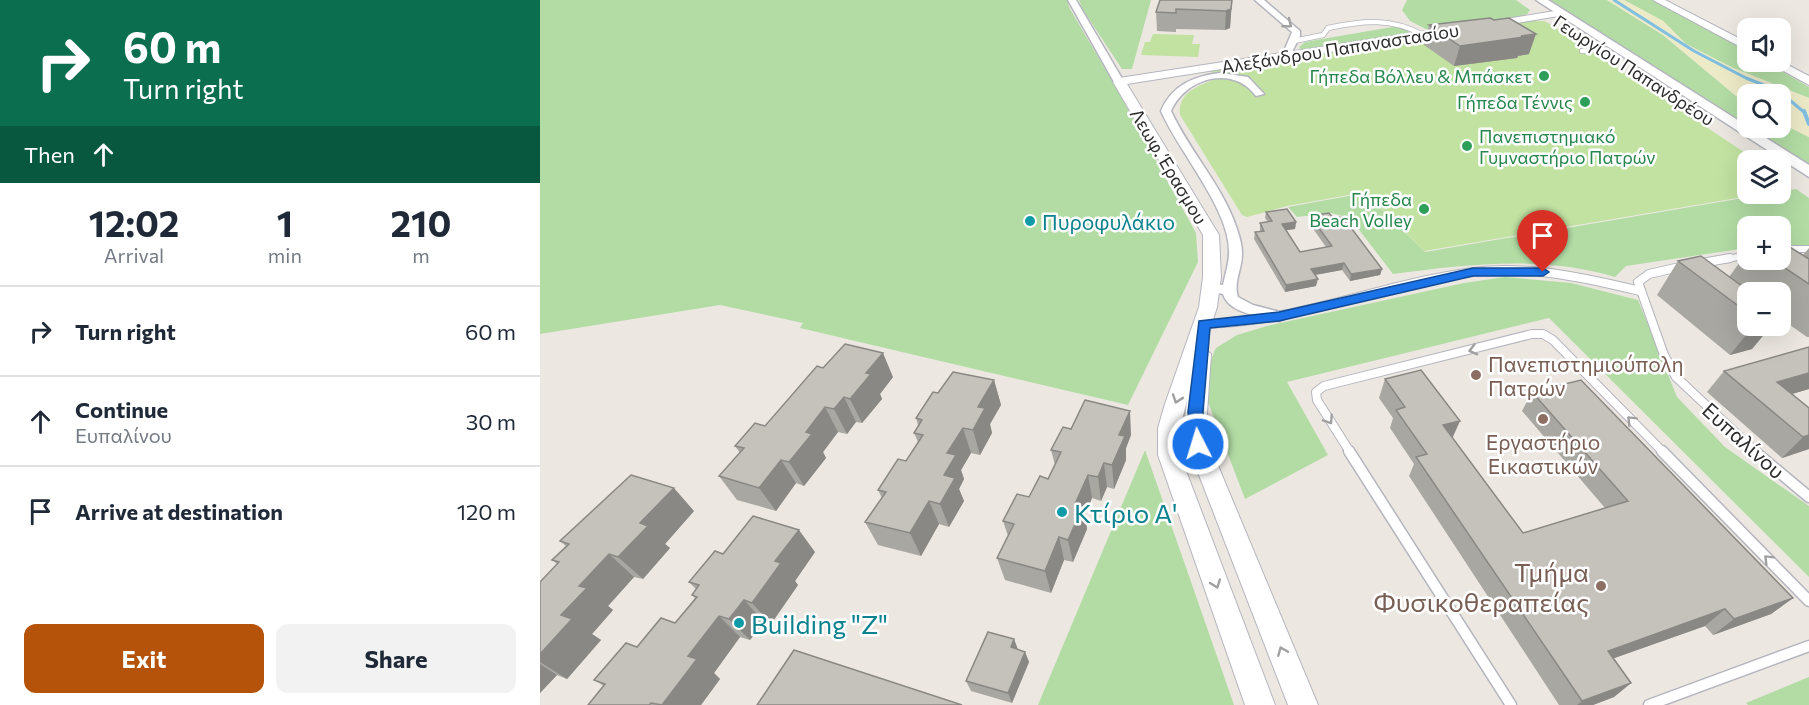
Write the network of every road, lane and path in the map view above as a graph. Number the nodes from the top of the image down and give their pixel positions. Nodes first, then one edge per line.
1 (1072, 0) edge
2 (1259, 0) edge
3 (1526, 0) edge
4 (1540, 0) edge
5 (1658, 0) edge
6 (1555, 14) junction
7 (1422, 35) junction
8 (1294, 41) junction
9 (1737, 42) edge
10 (1601, 49) junction
11 (1582, 51) dead end
12 (1286, 56) junction
13 (1791, 72) edge
14 (1809, 81) edge
15 (1119, 82) junction
16 (1258, 94) dead end
17 (1757, 150) edge
18 (1809, 172) edge
19 (1791, 173) edge
20 (1809, 185) edge
21 (1791, 248) edge
22 (1809, 249) edge
23 (1737, 257) edge
24 (1211, 288) junction
25 (1229, 290) junction
26 (1640, 291) junction
27 (1279, 316) junction
28 (1204, 324) junction
29 (1809, 497) edge
30 (1809, 601) edge
31 (1809, 646) edge
32 (1260, 705) edge
33 (1304, 705) edge
34 (1511, 705) edge
35 (1649, 705) edge

1 - 15 street
2 -> 8 street
3 - 6 main road, Γεωργίου Παπανδρέου
4 - 6 main road, Γεωργίου Παπανδρέου
5 - 9 street
6 - 7 street, Αλεξάνδρου Παπαναστασίου
6 - 10 main road, Γεωργίου Παπανδρέου
6 - 18 main road, Γεωργίου Παπανδρέου
7 - 8 lane
7 - 12 street, Αλεξάνδρου Παπαναστασίου
8 - 12 street
10 - 11 lane
10 - 17 main road, Γεωργίου Παπανδρέου
12 - 15 street, Αλεξάνδρου Παπαναστασίου
13 - 14 street
15 - 24 street, Λεωφ. Έρασμου
16 - 25 street
19 - 20 main road
21 - 22 lane
23 - 26 lane
24 - 25 street
24 - 28 street, Λεωφ. Έρασμου
25 - 27 street
26 - 27 lane
26 - 29 lane, Ευπαλίνου
27 - 28 lane
28 -> 32 street
33 -> 28 street
30 -> 34 lane
31 - 35 lane

